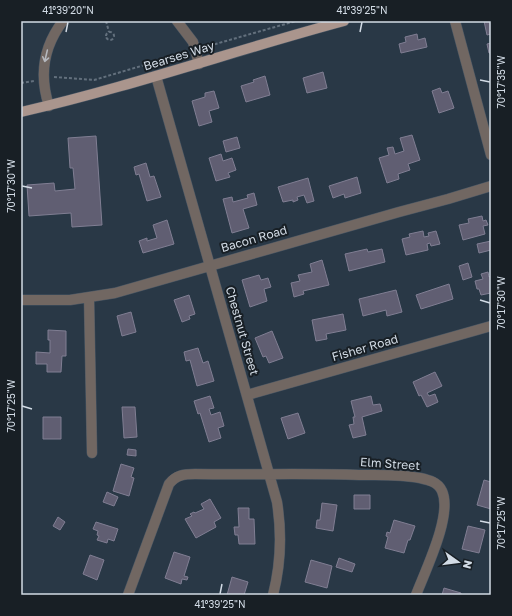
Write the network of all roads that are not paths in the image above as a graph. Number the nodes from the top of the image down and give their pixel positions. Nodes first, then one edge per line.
1 (63, 21) edge
2 (177, 21) edge
3 (455, 21) edge
4 (338, 22) edge
5 (199, 64) junction
6 (156, 76) junction
7 (50, 106) junction
8 (21, 112) edge
9 (491, 156) edge
10 (491, 186) edge
11 (210, 266) junction
12 (89, 297) junction
13 (21, 300) edge
14 (491, 326) edge
15 (247, 395) junction
16 (92, 453) dead end
17 (270, 474) junction
18 (128, 595) edge
19 (273, 595) edge
20 (416, 595) edge

1 -> 7 street
2 - 5 street
3 - 9 street
4 - 5 main road, Bearses Way
5 - 6 main road, Bearses Way
6 - 7 main road, Bearses Way
6 - 11 street, Chestnut Street
7 - 8 main road, Bearses Way
10 - 11 street, Bacon Road
11 - 12 street, Bacon Road
11 - 15 street, Chestnut Street
12 - 13 street, Bacon Road
12 - 16 street
14 - 15 street, Fisher Road
15 - 17 street, Chestnut Street
17 - 18 street, Elm Street
17 - 19 street, Chestnut Street
17 - 20 street, Elm Street

